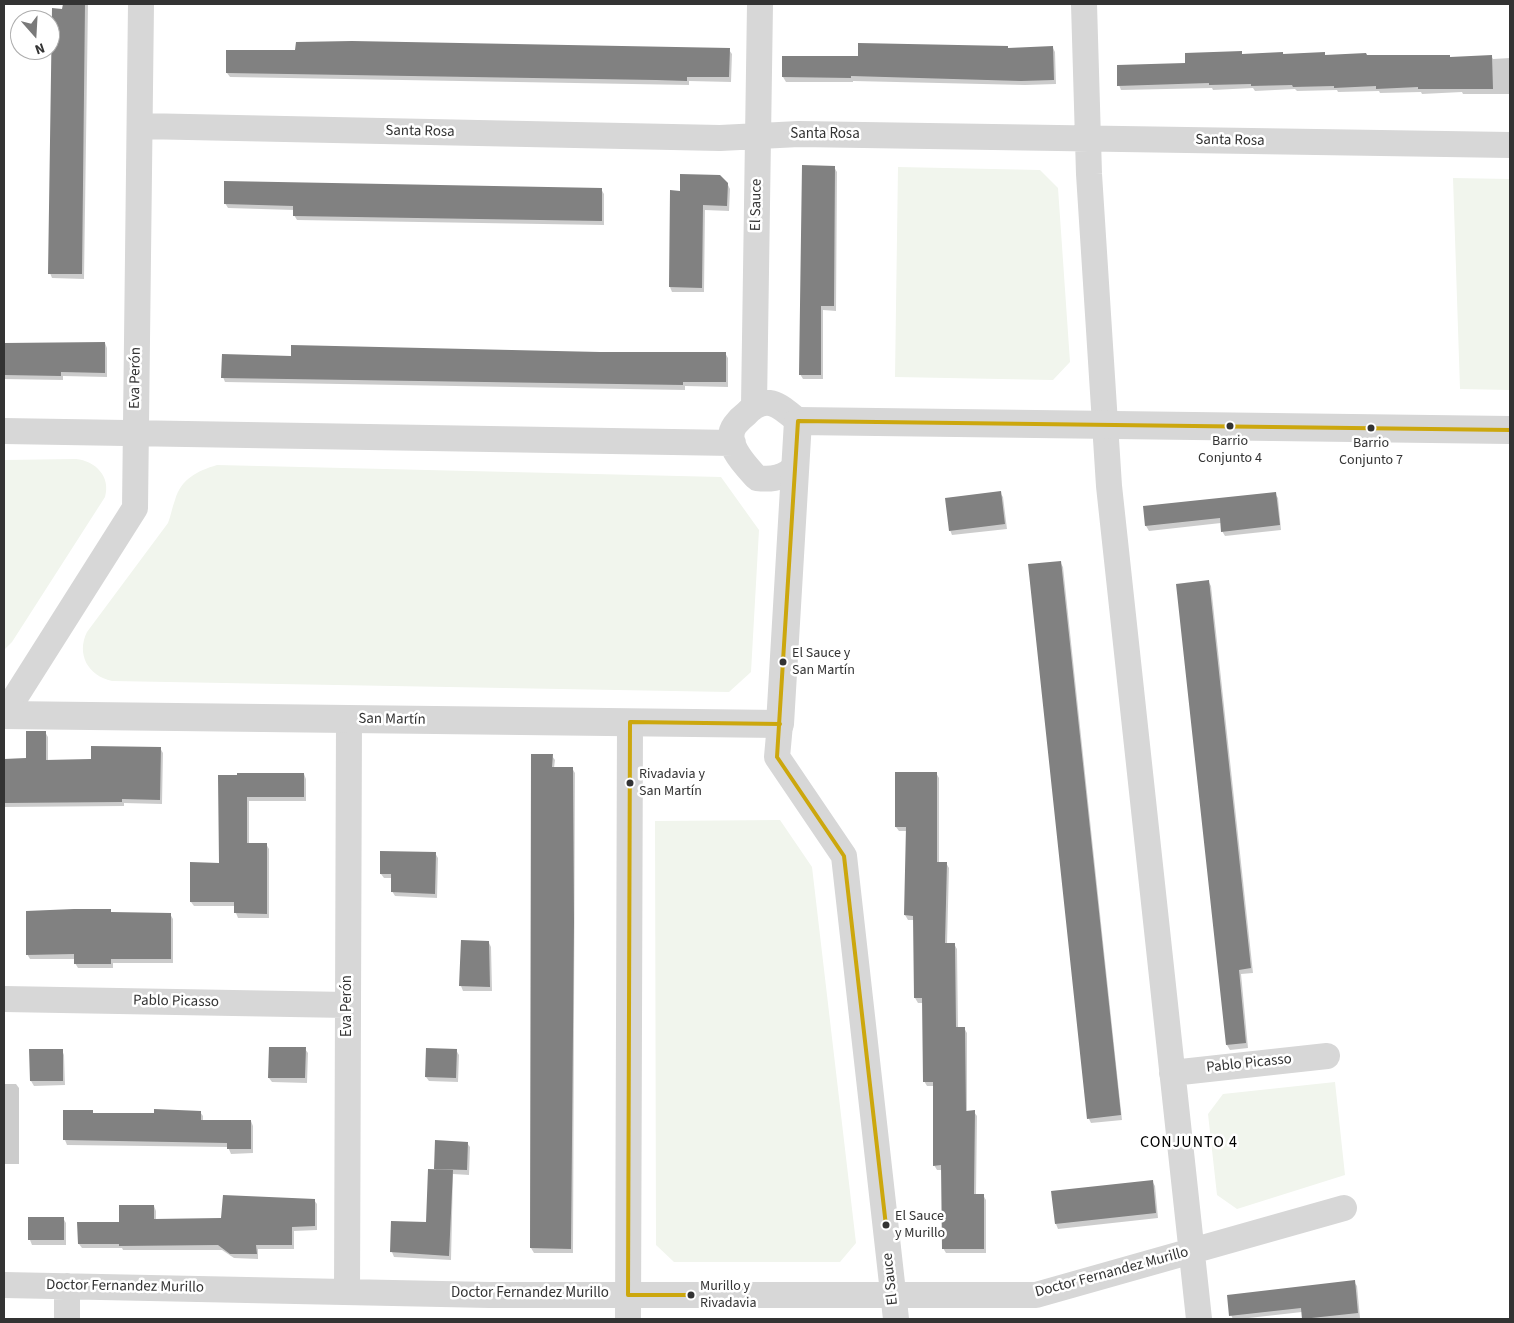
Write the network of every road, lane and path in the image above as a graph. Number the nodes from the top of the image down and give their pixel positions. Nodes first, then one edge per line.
1 (141, 4) edge
2 (760, 4) edge
3 (1084, 4) edge
4 (140, 126) junction
5 (758, 136) junction
6 (1088, 138) junction
7 (1510, 145) edge
8 (754, 405) junction
9 (798, 421) junction
10 (1105, 425) junction
11 (1510, 430) edge
12 (4, 431) edge
13 (136, 433) junction
14 (733, 443) junction
15 (795, 467) junction
16 (4, 715) edge
17 (349, 719) junction
18 (630, 722) junction
19 (780, 724) junction
20 (4, 999) edge
21 (348, 1005) junction
22 (1327, 1056) dead end
23 (1172, 1073) junction
24 (1344, 1208) dead end
25 (1191, 1251) junction
26 (4, 1285) edge
27 (68, 1286) junction
28 (347, 1292) junction
29 (628, 1307) edge
30 (894, 1307) edge
31 (67, 1319) edge
32 (1198, 1319) edge

1 - 4 street, Eva Perón
2 - 5 street, El Sauce
3 - 6 street
4 - 5 street, Santa Rosa
4 - 13 street, Eva Perón
5 - 6 street, Santa Rosa
5 - 8 street, El Sauce
6 - 7 street, Santa Rosa
6 - 10 street
8 - 9 street
8 - 14 street
9 - 10 street
9 - 15 street, El Sauce
10 - 11 street
10 - 23 street
12 - 13 street
13 - 14 street
13 - 16 street, Eva Perón
14 - 15 street
15 - 19 street, El Sauce
16 - 17 street, San Martín
17 - 18 street, San Martín
17 - 21 street, Eva Perón
18 - 19 street, San Martín
18 - 29 street
19 - 30 street, El Sauce
20 - 21 street, Pablo Picasso
21 - 28 street, Eva Perón
22 - 23 street, Pablo Picasso
23 - 25 street
24 - 25 street, Doctor Fernandez Murillo
25 - 30 street, Doctor Fernandez Murillo
25 - 32 street
26 - 27 street, Doctor Fernandez Murillo
27 - 28 street, Doctor Fernandez Murillo
27 - 31 street
28 - 29 street, Doctor Fernandez Murillo
29 - 30 street, Doctor Fernandez Murillo

